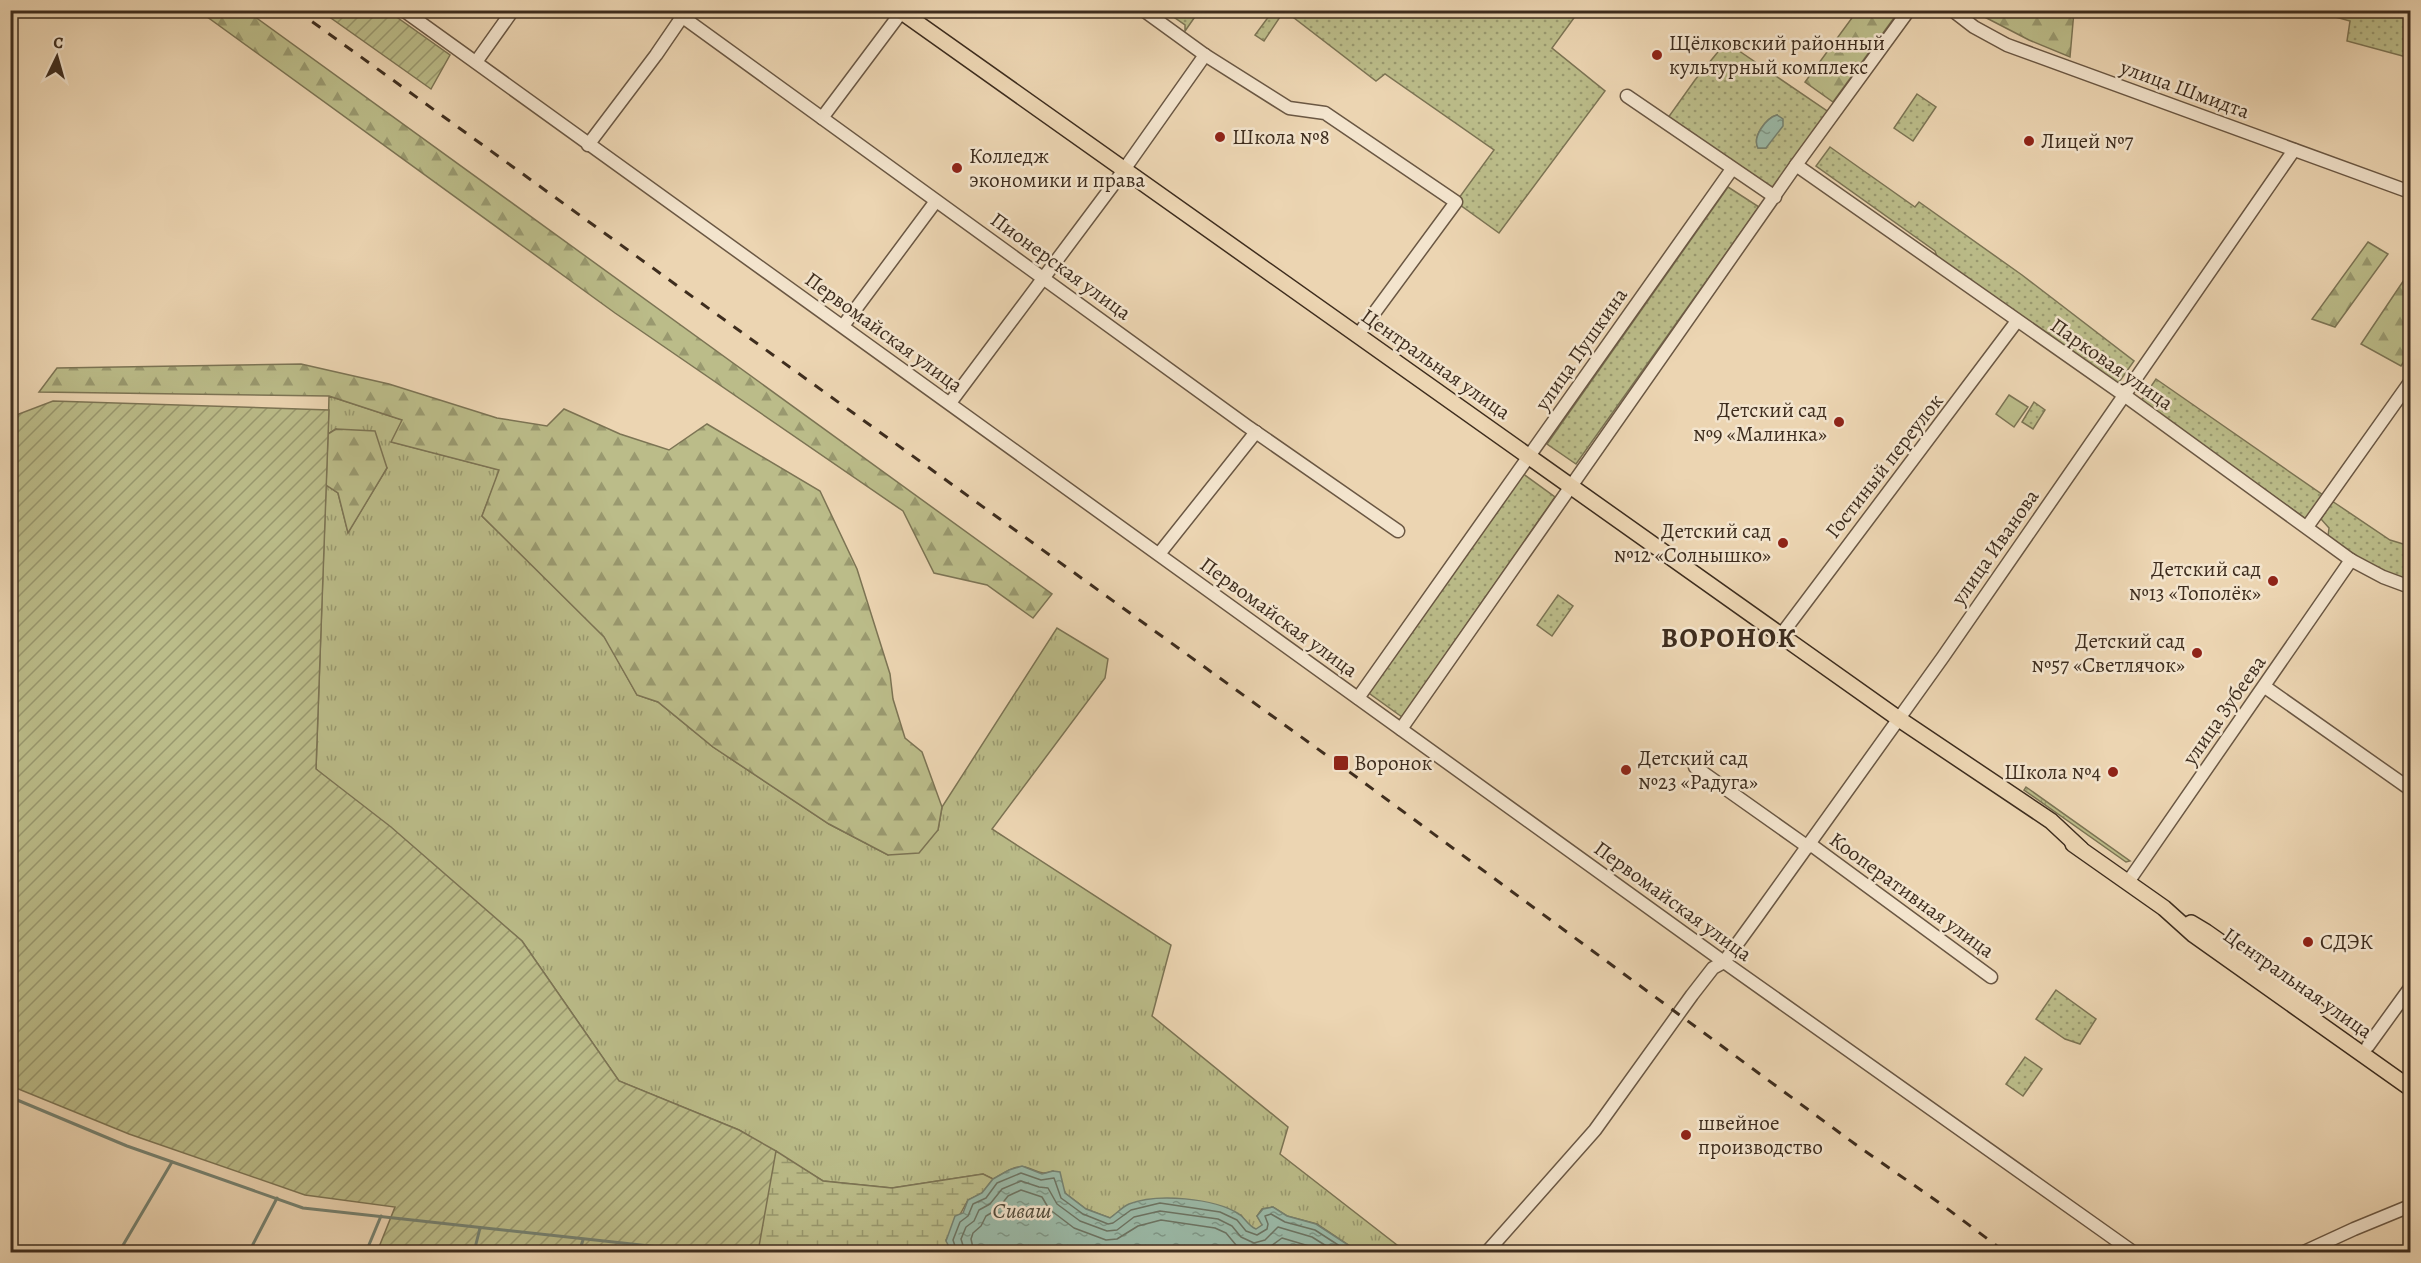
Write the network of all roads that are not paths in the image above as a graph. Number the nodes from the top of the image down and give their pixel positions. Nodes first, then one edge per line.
1 (403, 10) edge
2 (513, 10) edge
3 (1143, 10) edge
4 (1909, 10) edge
5 (1952, 10) edge
6 (902, 11) edge
7 (678, 14) edge
8 (1205, 55) junction
9 (476, 62) junction
10 (1627, 96) dead end
11 (822, 118) junction
12 (588, 145) junction
13 (2294, 150) junction
14 (1796, 165) junction
15 (1732, 169) junction
16 (1124, 171) junction
17 (2410, 192) edge
18 (1775, 197) junction
19 (936, 201) junction
20 (1042, 277) junction
21 (2017, 321) junction
22 (843, 326) junction
23 (1358, 335) junction
24 (2410, 382) edge
25 (2124, 395) junction
26 (950, 403) junction
27 (1256, 432) junction
28 (1530, 456) junction
29 (1571, 486) junction
30 (2307, 527) junction
31 (1398, 531) dead end
32 (1159, 554) junction
33 (2351, 560) junction
34 (2410, 586) edge
35 (1781, 635) junction
36 (2265, 687) junction
37 (1358, 698) junction
38 (1899, 718) junction
39 (1401, 729) junction
40 (1695, 767) dead end
41 (2410, 789) edge
42 (1809, 845) junction
43 (2128, 882) junction
44 (2164, 908) junction
45 (1724, 962) junction
46 (1991, 977) dead end
47 (2410, 988) edge
48 (2368, 1046) junction
49 (2410, 1076) edge
50 (2410, 1088) edge
51 (2410, 1206) edge
52 (1487, 1252) edge
53 (2133, 1252) edge
54 (2304, 1252) edge

1 - 9 street, Первомайская улица
2 - 9 street
3 - 8 street
4 - 14 street
5 - 13 street, улица Шмидта
6 - 11 street
6 - 16 main road, Центральная улица
7 - 11 street, Пионерская улица
7 - 12 street
8 - 16 street
8 - 23 street
9 - 12 street, Первомайская улица
10 - 15 street
11 - 19 street, Пионерская улица
12 - 22 street, Первомайская улица
13 - 17 street, улица Шмидта
13 - 25 street, улица Иванова
14 - 18 street
14 - 21 street, Парковая улица
15 - 18 street
15 - 28 street, улица Пушкина
16 - 20 street
16 - 23 main road, Центральная улица
18 - 29 street
19 - 20 street, Пионерская улица
19 - 22 street
20 - 26 street
20 - 27 street, Пионерская улица
21 - 25 street, Парковая улица
21 - 35 street, Гостиный переулок
22 - 26 street, Первомайская улица
23 - 28 main road, Центральная улица
24 - 30 street
25 - 30 street, Парковая улица
25 - 38 street, улица Иванова
26 - 32 street, Первомайская улица
27 - 31 street, Пионерская улица
27 - 32 street
28 - 29 main road, Центральная улица
28 - 37 street, улица Пушкина
29 - 35 main road, Центральная улица
29 - 39 street
30 - 33 street, Парковая улица
32 - 37 street, Первомайская улица
33 - 34 street, Парковая улица
33 - 36 street, улица Зубеева
35 - 38 main road, Центральная улица
36 - 41 street
36 - 43 street, улица Зубеева
37 - 39 street, Первомайская улица
38 - 42 street, улица Иванова
38 - 43 main road, Центральная улица
39 - 45 street, Первомайская улица
40 - 42 street, Кооперативная улица
42 - 45 street, улица Иванова
42 - 46 street, Кооперативная улица
43 - 44 main road, Центральная улица
44 - 48 main road, Центральная улица
44 - 50 main road, Центральная улица
45 - 52 street, улица Иванова
45 - 53 street, Первомайская улица
47 - 48 street
48 - 49 main road, Центральная улица
51 - 54 street

